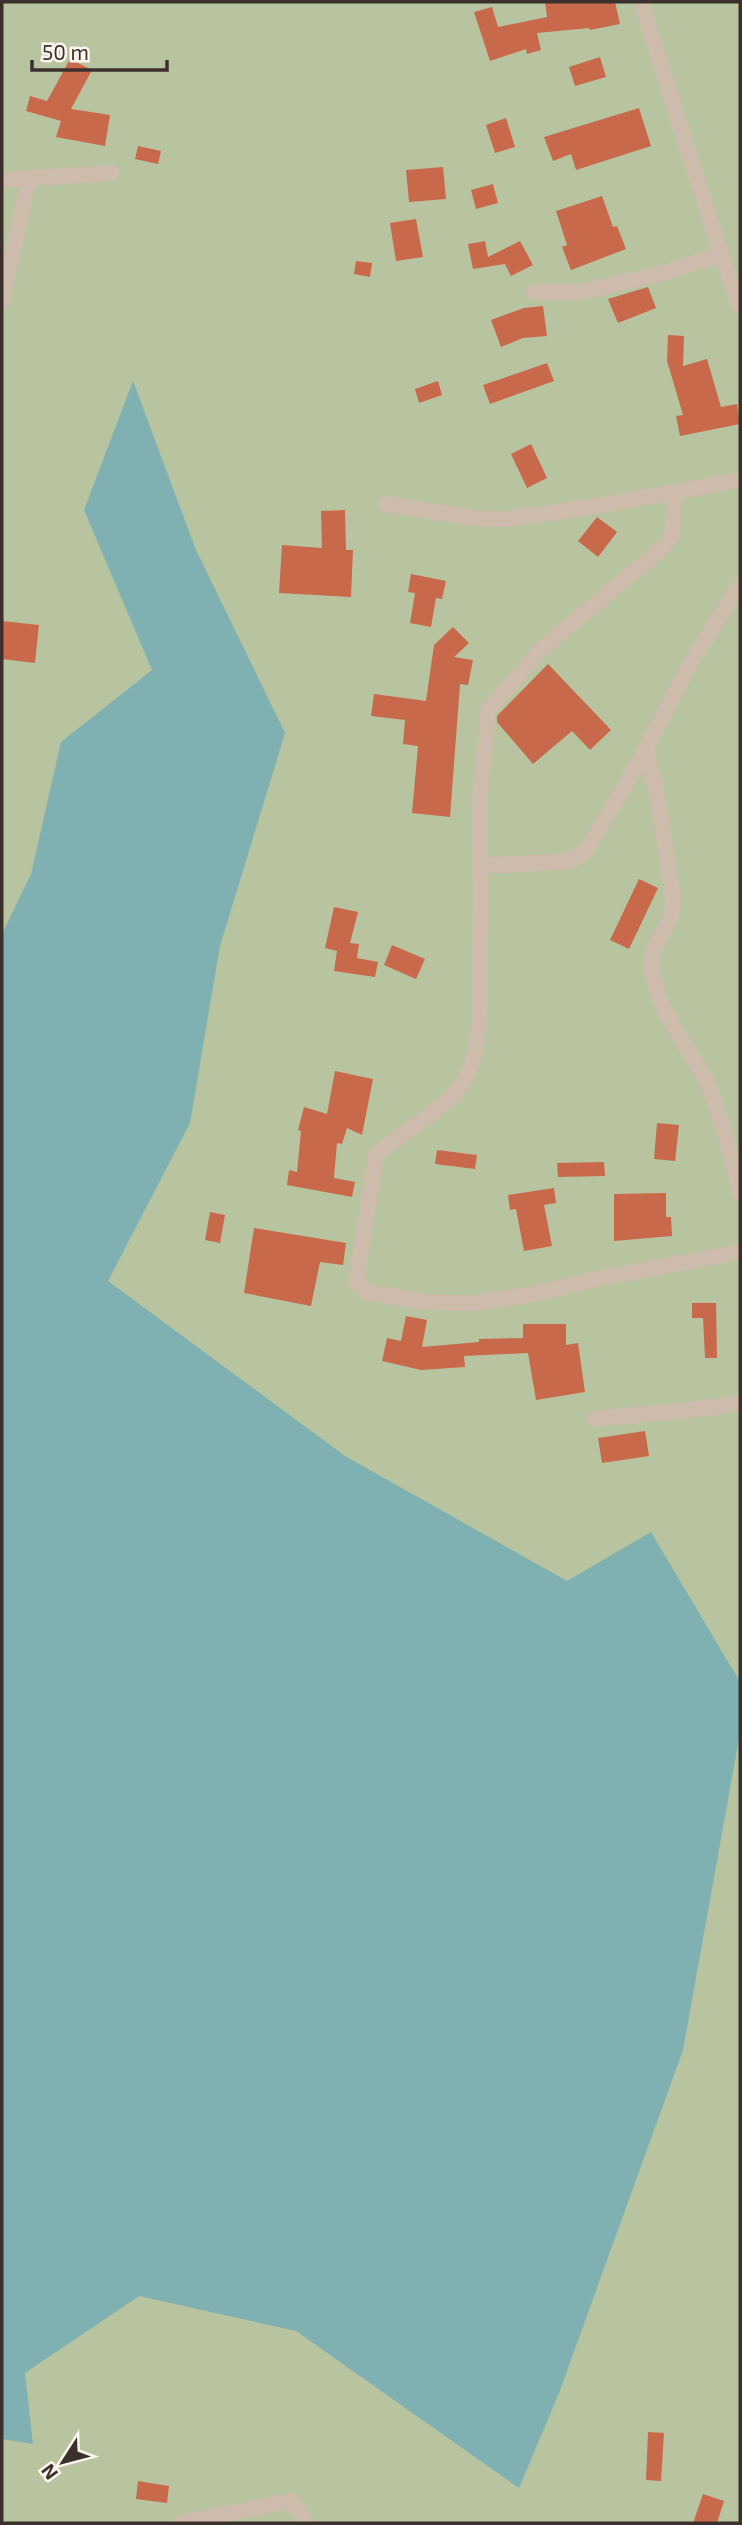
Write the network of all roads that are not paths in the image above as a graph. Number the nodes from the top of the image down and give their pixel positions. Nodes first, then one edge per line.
1 (641, 2) edge
2 (112, 173) dead end
3 (2, 180) edge
4 (29, 180) junction
5 (721, 254) junction
6 (534, 292) dead end
7 (2, 302) edge
8 (740, 307) edge
9 (740, 480) edge
10 (675, 492) junction
11 (386, 504) dead end
12 (740, 584) edge
13 (646, 749) junction
14 (481, 866) junction
15 (740, 1193) edge
16 (740, 1252) edge
17 (740, 1402) edge
18 (594, 1419) dead end
19 (180, 2523) edge
20 (306, 2523) edge

1 - 5 street
2 - 4 street
3 - 4 street
4 - 7 street
5 - 6 street
5 - 8 street
9 - 10 street
10 - 11 street
10 - 14 street
12 - 13 street
13 - 14 street
13 - 15 street
14 - 16 street
17 - 18 street
19 - 20 street

